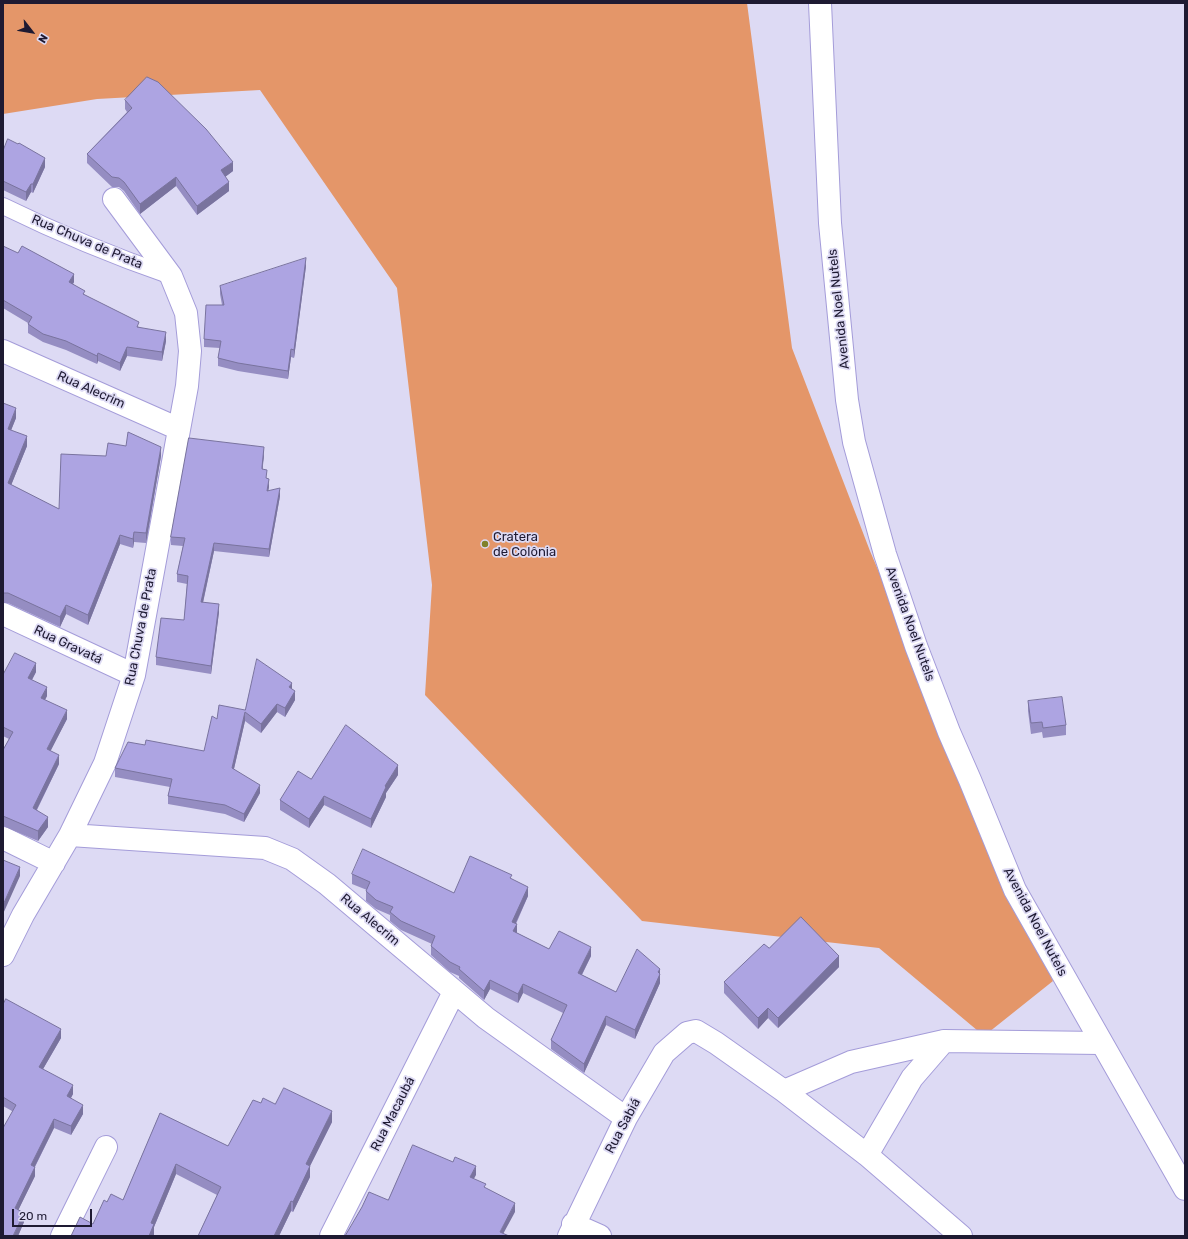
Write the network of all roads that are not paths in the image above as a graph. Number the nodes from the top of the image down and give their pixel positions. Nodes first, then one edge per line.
1 (820, 3) edge
2 (114, 199) dead end
3 (3, 206) edge
4 (171, 276) junction
5 (3, 351) edge
6 (179, 429) junction
7 (3, 614) edge
8 (134, 675) junction
9 (70, 835) junction
10 (3, 838) edge
11 (54, 863) junction
12 (3, 955) edge
13 (454, 992) junction
14 (944, 1041) junction
15 (1102, 1043) junction
16 (784, 1091) junction
17 (626, 1118) junction
18 (106, 1147) dead end
19 (867, 1155) junction
20 (1185, 1189) edge
21 (571, 1230) edge
22 (62, 1236) edge
23 (331, 1236) edge
24 (600, 1236) edge
25 (961, 1236) edge

1 - 15 street, Avenida Noel Nutels
2 - 4 street, Rua Chuva de Prata
3 - 4 lane, Rua Chuva de Prata
4 - 6 street, Rua Chuva de Prata
5 - 6 street, Rua Alecrim
6 - 8 street, Rua Chuva de Prata
7 - 8 street, Rua Gravatá
8 - 9 street, Rua Chuva de Prata
9 - 11 street, Rua Chuva de Prata
9 - 13 street, Rua Alecrim
10 - 11 street
11 - 12 street, Rua Chuva de Prata
13 - 17 street, Rua Alecrim
13 - 23 street, Rua Macaubá
14 - 15 street
14 - 16 street
14 - 19 street
15 - 20 street, Avenida Noel Nutels
16 - 17 street, Rua Sabiá
16 - 19 street
17 - 21 street, Rua Sabiá
18 - 22 street
19 - 25 street
21 - 24 street

